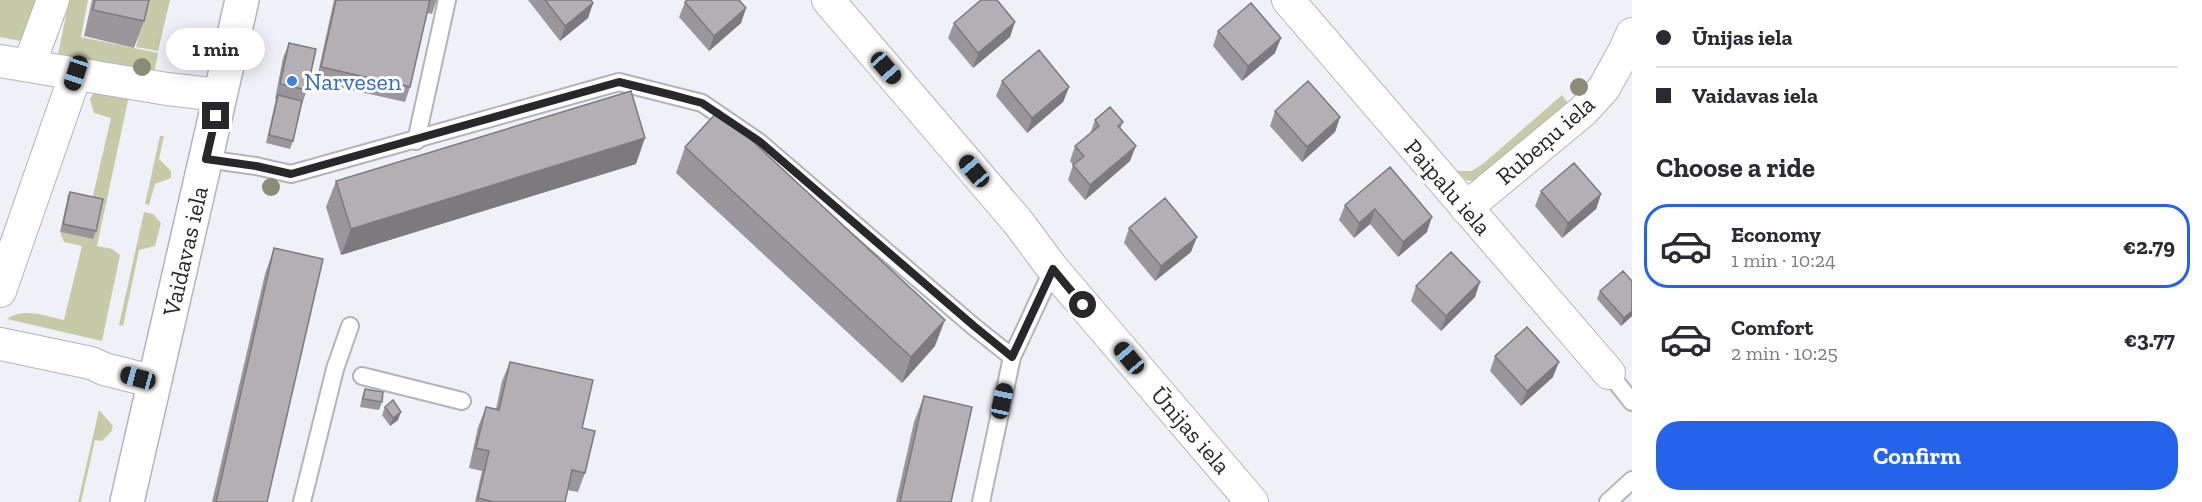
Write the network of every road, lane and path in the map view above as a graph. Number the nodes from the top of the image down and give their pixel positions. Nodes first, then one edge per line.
1 (53, 0) edge
2 (242, 0) edge
3 (447, 0) edge
4 (828, 0) edge
5 (1288, 0) edge
6 (1632, 34) edge
7 (15, 63) edge
8 (76, 73) junction
9 (220, 95) junction
10 (416, 141) junction
11 (206, 159) junction
12 (1466, 208) junction
13 (1053, 269) junction
14 (0, 291) edge
15 (350, 326) dead end
16 (0, 344) edge
17 (1012, 357) junction
18 (1609, 374) joint
19 (362, 376) dead end
20 (155, 382) junction
21 (462, 401) dead end
22 (1632, 402) edge
23 (1632, 480) edge
24 (127, 502) edge
25 (302, 502) edge
26 (981, 502) edge
27 (1252, 502) edge
28 (1608, 502) edge

1 - 7 street
2 - 9 main road, Vaidavas iela
3 - 10 lane
4 - 13 street, Ūnijas iela
5 - 12 street, Paipalu iela
6 - 12 street, Rubeņu iela
7 - 8 street
8 - 9 street
8 - 14 street
9 - 11 main road, Vaidavas iela
10 - 11 lane
10 - 17 lane
11 - 20 main road, Vaidavas iela
12 - 18 street, Paipalu iela
13 - 17 lane
13 - 27 street, Ūnijas iela
15 - 25 lane
16 - 20 street
17 - 26 lane
18 - 22 lane
19 - 21 lane
20 - 24 main road, Vaidavas iela
23 - 28 lane

